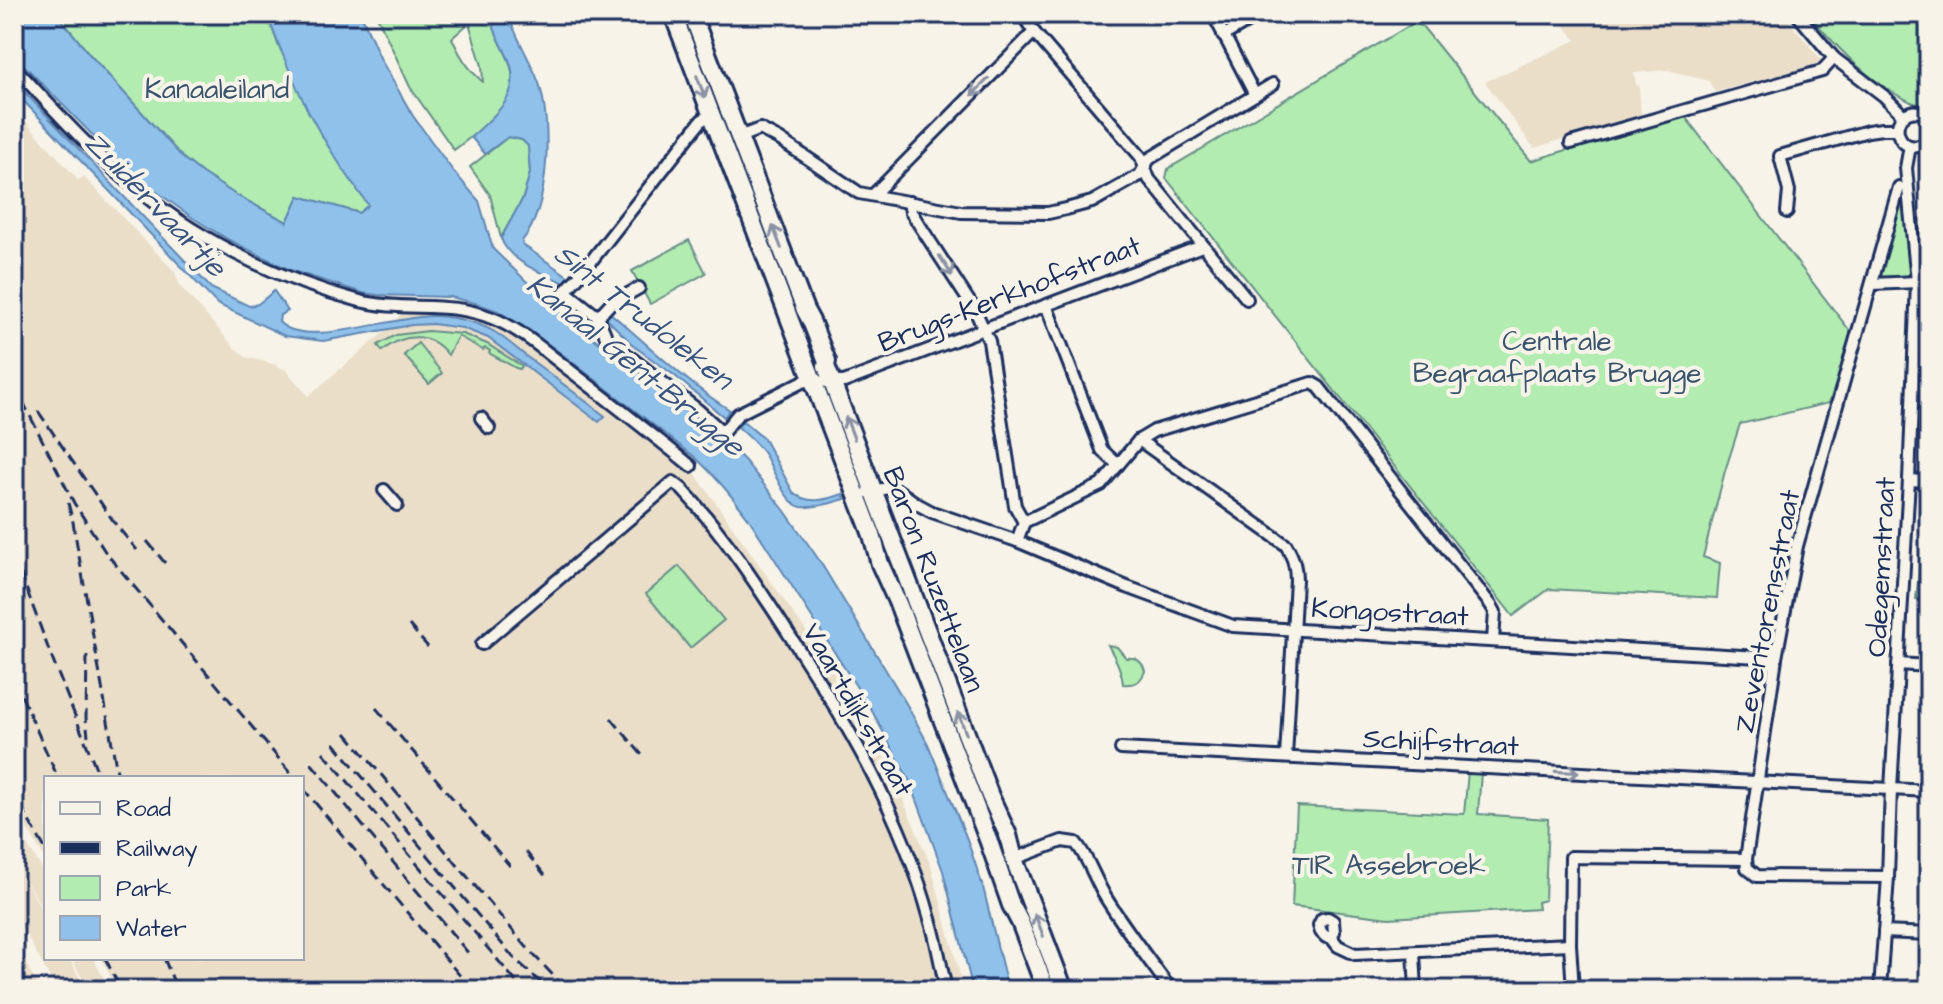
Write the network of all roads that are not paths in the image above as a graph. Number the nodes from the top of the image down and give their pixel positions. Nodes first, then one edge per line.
1 (673, 14) edge
2 (692, 14) edge
3 (1022, 14) edge
4 (1213, 14) edge
5 (1260, 14) edge
6 (1797, 14) edge
7 (1034, 32) junction
8 (1223, 36) junction
9 (1834, 58) junction
10 (14, 67) edge
11 (1273, 84) dead end
12 (1255, 95) junction
13 (711, 115) junction
14 (1904, 116) junction
15 (1929, 119) edge
16 (1897, 129) junction
17 (739, 137) junction
18 (1929, 140) edge
19 (1571, 143) dead end
20 (1910, 146) junction
21 (1145, 167) junction
22 (1899, 187) dead end
23 (873, 195) junction
24 (909, 202) junction
25 (1787, 212) dead end
26 (1202, 246) junction
27 (1917, 282) junction
28 (1872, 284) junction
29 (639, 288) dead end
30 (1247, 299) dead end
31 (1046, 305) junction
32 (602, 313) junction
33 (984, 329) junction
34 (829, 374) junction
35 (813, 381) junction
36 (481, 418) dead end
37 (489, 428) dead end
38 (1139, 440) junction
39 (1118, 465) junction
40 (691, 466) dead end
41 (1909, 480) junction
42 (1929, 481) edge
43 (384, 490) dead end
44 (873, 490) junction
45 (857, 495) junction
46 (397, 505) dead end
47 (1024, 522) junction
48 (1017, 541) junction
49 (1293, 631) junction
50 (1493, 640) junction
51 (482, 644) dead end
52 (1776, 658) junction
53 (1898, 664) junction
54 (1929, 666) edge
55 (1121, 749) dead end
56 (1286, 757) junction
57 (1759, 782) junction
58 (1891, 789) junction
59 (1929, 791) edge
60 (1014, 859) junction
61 (1746, 859) junction
62 (1888, 877) junction
63 (1884, 932) junction
64 (1929, 934) edge
65 (1331, 937) dead end
66 (1570, 944) junction
67 (1414, 953) junction
68 (946, 990) edge
69 (1046, 990) edge
70 (1064, 990) edge
71 (1171, 990) edge
72 (1416, 990) edge
73 (1573, 990) edge
74 (1880, 990) edge

1 -> 13 main road, Baron Ruzettelaan
2 - 17 main road, Baron Ruzettelaan
3 - 7 street
4 - 8 street
5 - 8 street
6 - 9 street
7 - 21 street
7 -> 23 street
8 - 12 street
9 - 14 street
9 - 19 street
10 - 40 street
11 - 12 street
12 - 21 street
13 - 32 street
13 - 35 main road, Baron Ruzettelaan
14 - 15 street
14 - 16 street
16 - 20 street
16 - 25 street
17 - 23 street
34 -> 17 main road, Baron Ruzettelaan
18 - 20 street
20 - 27 street, Odegemstraat
21 - 24 street
21 - 26 street
22 - 28 street, Zeventorensstraat
23 - 24 street
24 -> 33 street
26 - 30 street
26 - 31 street, Brugs-Kerkhofstraat
27 - 28 street
27 - 41 street, Odegemstraat
28 - 52 street, Zeventorensstraat
29 - 32 street
31 - 33 street, Brugs-Kerkhofstraat
31 - 39 street
32 - 35 street
33 - 34 street, Brugs-Kerkhofstraat
33 - 47 street
34 - 35 street
44 -> 34 main road, Baron Ruzettelaan
35 - 45 main road, Baron Ruzettelaan
36 - 37 street
38 - 39 street
38 - 49 street
38 - 50 street
39 - 47 street
41 - 42 street
41 - 53 street, Odegemstraat
43 - 46 street
44 - 45 street
44 - 48 street, Kongostraat
60 -> 44 main road, Baron Ruzettelaan
45 - 69 main road, Baron Ruzettelaan
47 - 48 street
48 - 49 street, Kongostraat
49 - 50 street, Kongostraat
49 - 56 street
50 - 52 street, Kongostraat
51 - 68 street, Vaartdijkstraat
52 - 57 street, Zeventorensstraat
53 - 54 street
53 - 58 street, Odegemstraat
55 - 56 street, Schijfstraat
56 -> 57 street, Schijfstraat
57 - 58 street, Schijfstraat
57 - 61 street, Zeventorensstraat
58 - 59 street, Schijfstraat
58 - 62 street, Odegemstraat
70 -> 60 main road, Baron Ruzettelaan
60 - 71 street
61 - 62 street
61 - 66 street
62 - 63 street, Odegemstraat
63 - 64 street
63 - 74 street, Odegemstraat
65 - 67 street
66 - 67 street
66 - 73 street
67 - 72 street

